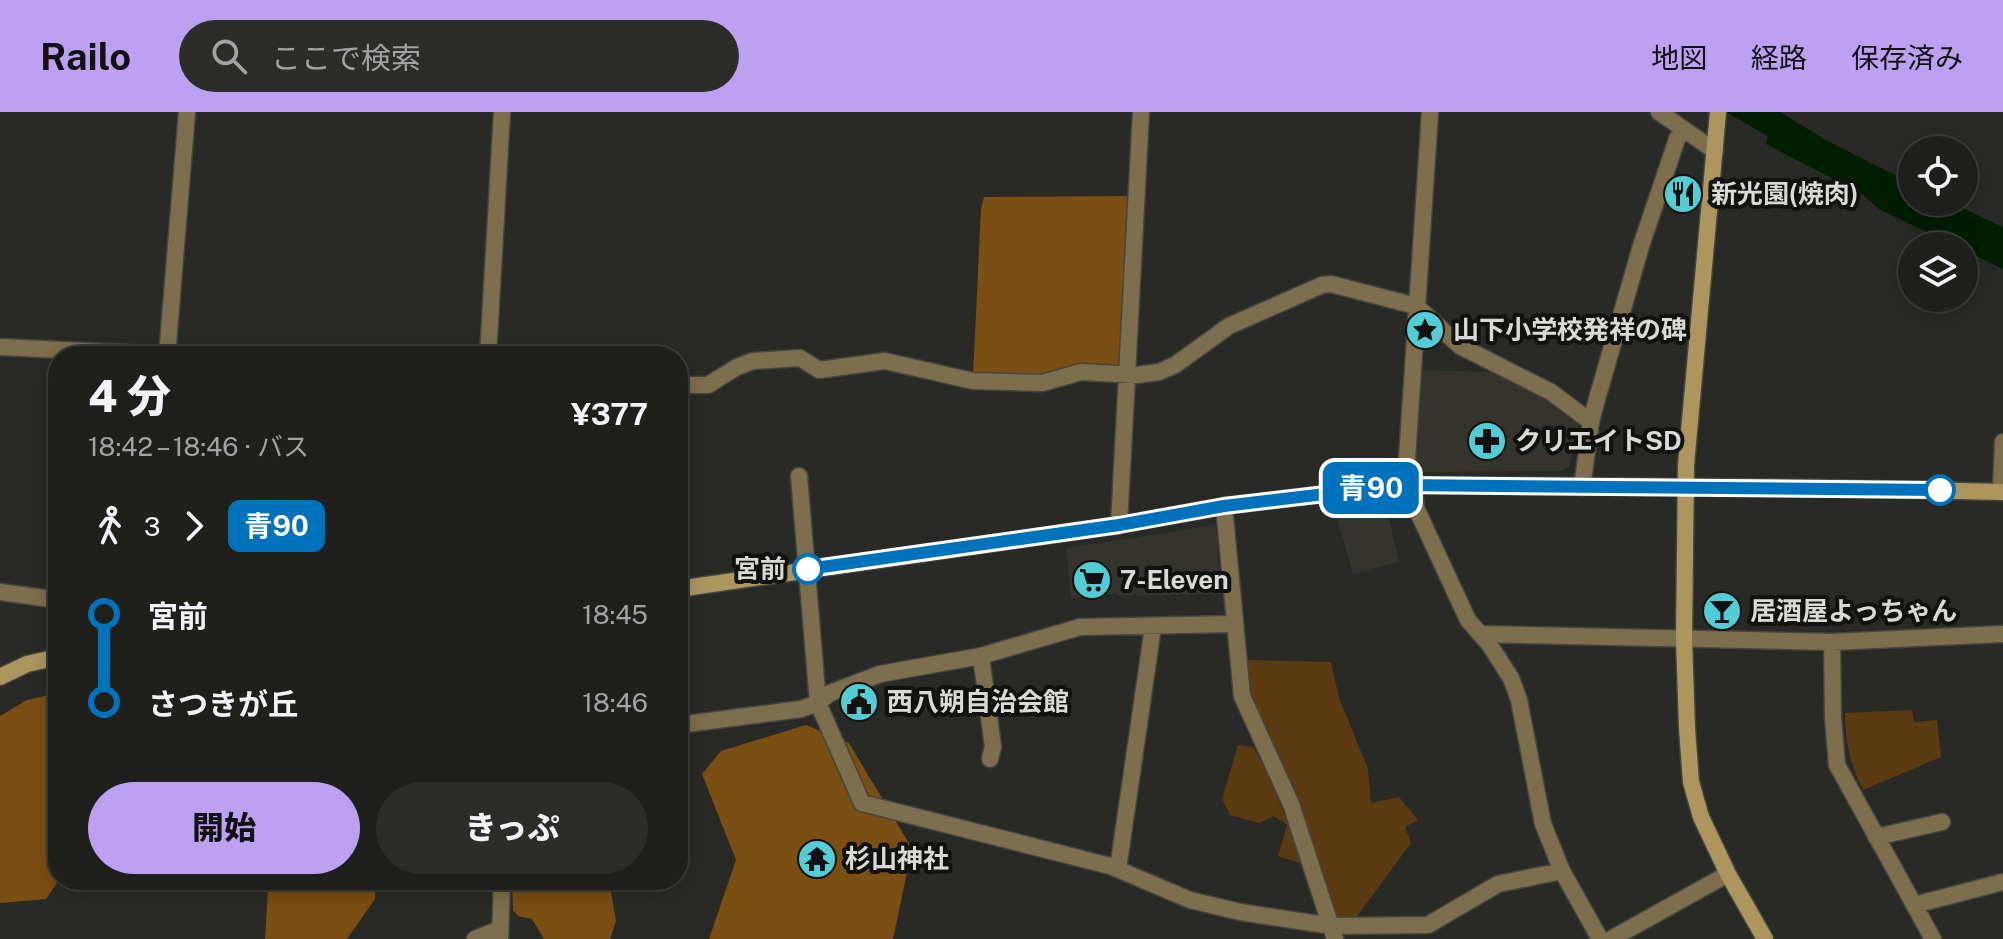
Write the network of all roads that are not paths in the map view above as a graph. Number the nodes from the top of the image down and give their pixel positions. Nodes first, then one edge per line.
1 (187, 112) edge
2 (502, 112) edge
3 (1141, 112) edge
4 (1430, 112) edge
5 (1659, 112) edge
6 (1718, 112) edge
7 (1683, 130) junction
8 (1715, 145) junction
9 (1416, 306) junction
10 (168, 346) edge
11 (489, 346) edge
12 (0, 347) edge
13 (48, 349) edge
14 (1126, 374) junction
15 (688, 385) edge
16 (1591, 422) junction
17 (2003, 442) edge
18 (799, 476) dead end
19 (1413, 486) junction
20 (1582, 487) junction
21 (1685, 487) junction
22 (2002, 492) edge
23 (1224, 506) junction
24 (1119, 525) junction
25 (808, 569) junction
26 (688, 587) edge
27 (0, 592) edge
28 (48, 599) edge
29 (1233, 624) junction
30 (1153, 627) junction
31 (1481, 634) junction
32 (2003, 634) edge
33 (1684, 640) junction
34 (1832, 642) junction
35 (981, 656) junction
36 (48, 659) edge
37 (0, 677) edge
38 (818, 703) junction
39 (688, 724) edge
40 (990, 759) dead end
41 (1942, 822) dead end
42 (1876, 837) junction
43 (1118, 869) junction
44 (1562, 871) junction
45 (1728, 874) junction
46 (2003, 882) edge
47 (502, 890) edge
48 (1914, 905) junction
49 (1333, 933) edge
50 (500, 934) edge
51 (475, 939) edge
52 (1600, 939) edge
53 (1611, 939) edge
54 (1765, 939) edge
55 (1933, 939) edge

1 - 10 street
2 - 11 street
3 - 14 street
4 - 9 street
5 - 7 street
6 - 8 main road
7 - 8 street
7 - 16 street
8 - 21 main road
9 - 14 street
9 - 16 street
9 - 19 street
12 - 13 street
14 - 15 street
14 - 24 street
16 - 20 street
17 - 22 street
18 - 25 street
19 - 20 main road
19 - 23 main road
19 - 31 street
20 - 21 main road
21 - 22 main road
21 - 33 main road
23 - 24 main road
23 - 29 street
24 - 25 main road
25 - 26 main road
25 - 38 street
27 - 28 street
29 - 30 street
29 - 49 street
30 - 35 street
30 - 43 street
31 - 33 street
31 - 44 street
32 - 34 street
33 - 34 street
33 - 45 main road
34 - 42 street
35 - 38 street
35 - 40 street
36 - 37 main road
38 - 39 street
38 - 43 street
41 - 42 street
42 - 48 street
43 - 49 street
44 - 49 street
44 - 52 street
45 - 53 street
45 - 54 main road
46 - 48 street
47 - 50 street
48 - 55 street
50 - 51 street

